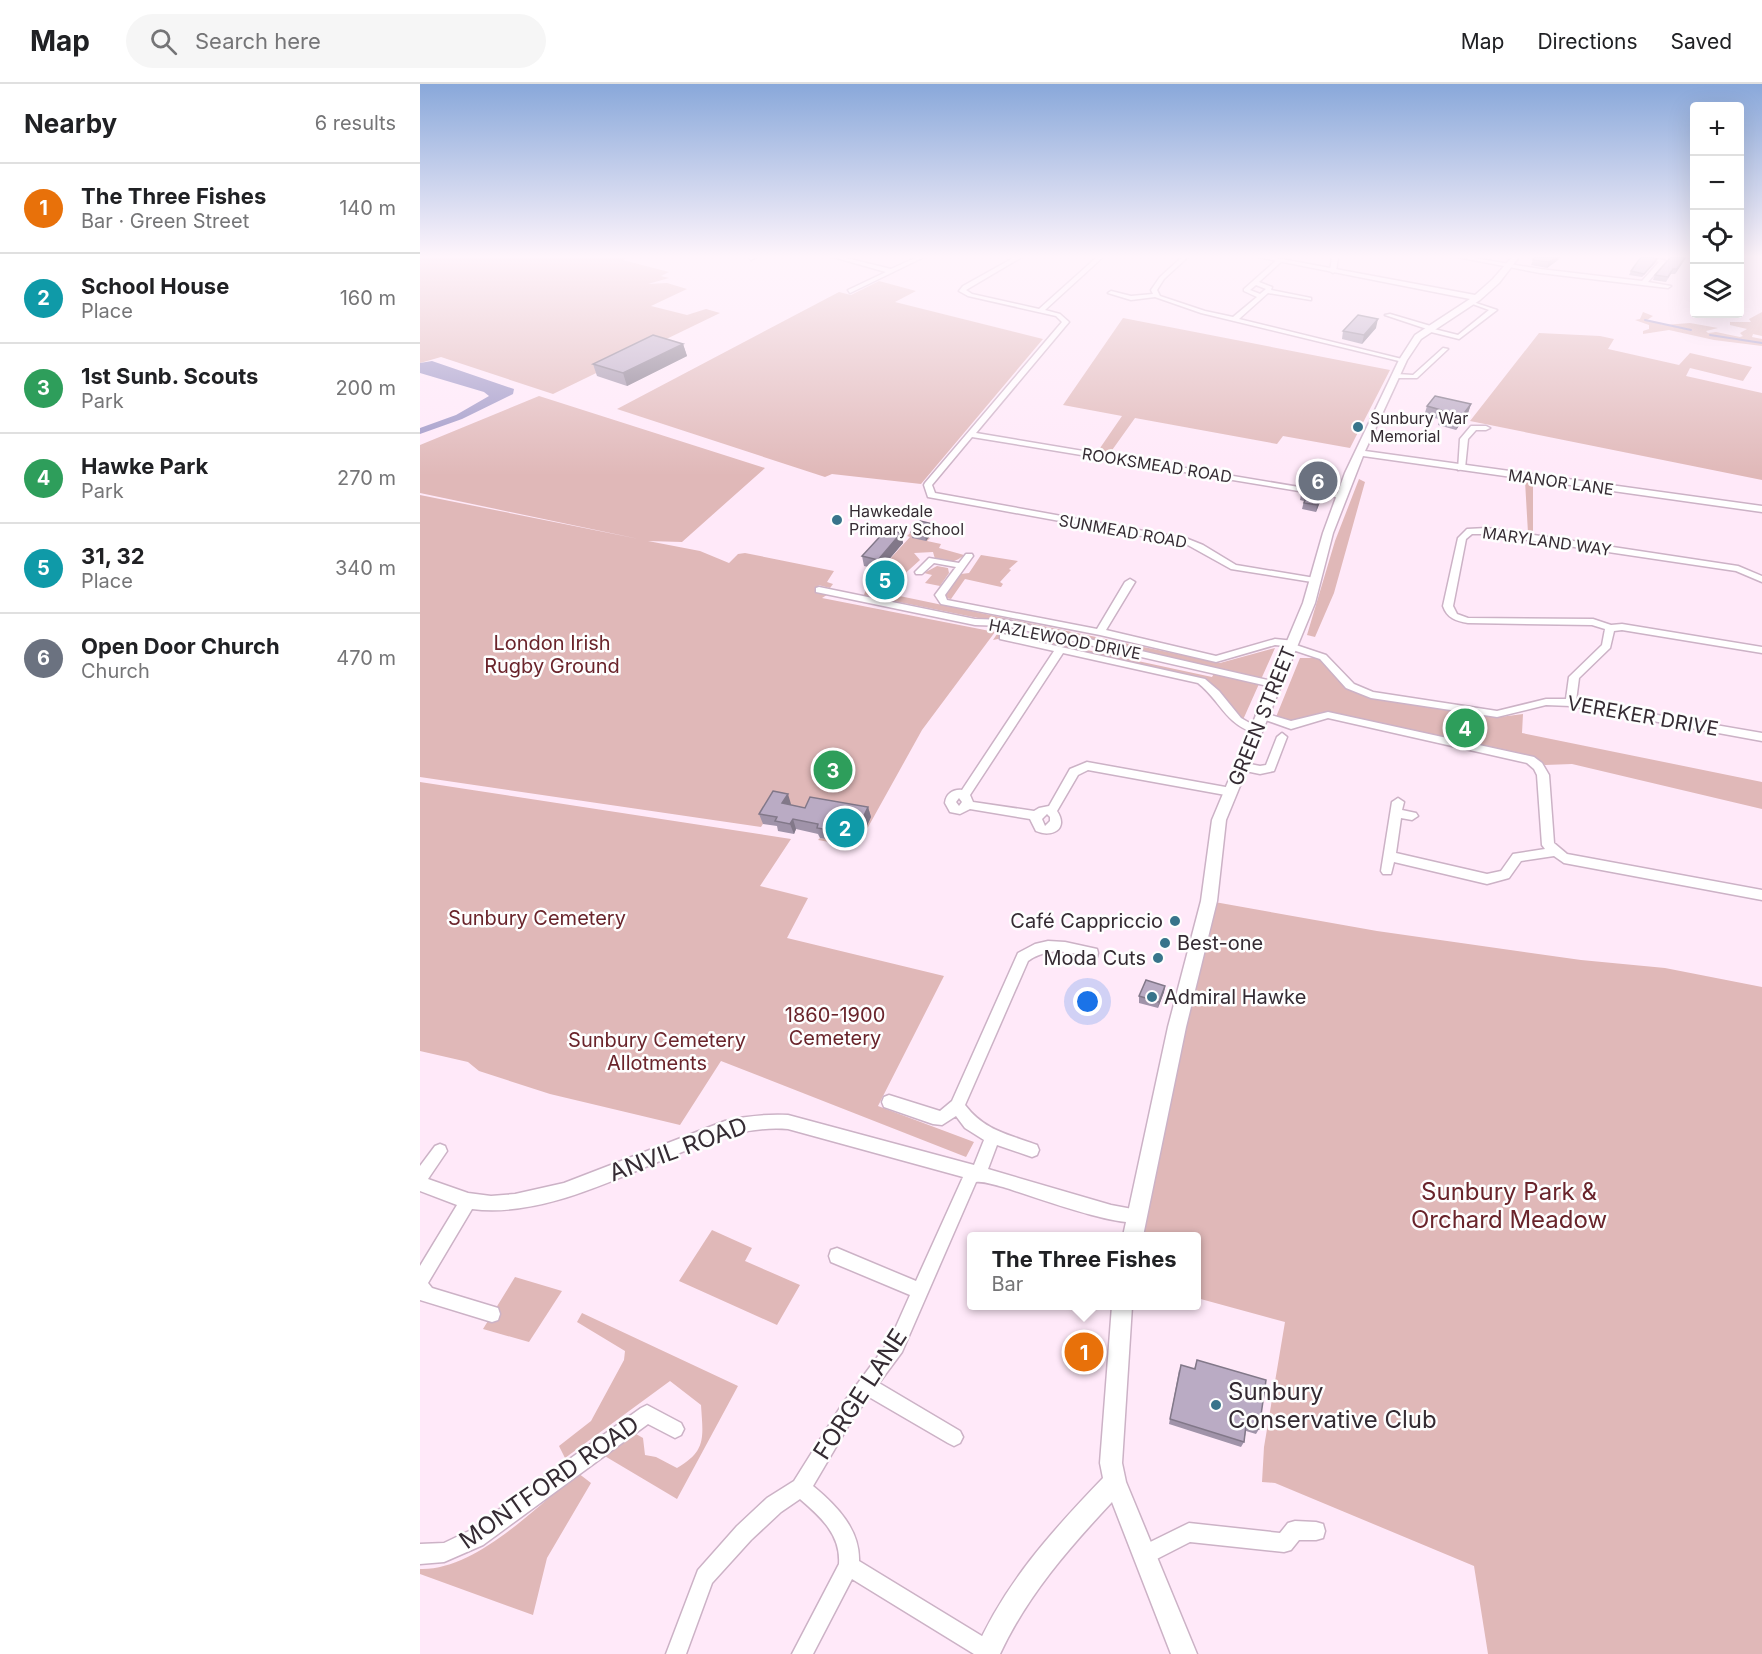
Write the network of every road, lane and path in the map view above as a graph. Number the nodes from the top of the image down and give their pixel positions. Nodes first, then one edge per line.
1 (1059, 330) edge
2 (1277, 330) edge
3 (1429, 330) edge
4 (1436, 330) edge
5 (1467, 330) edge
6 (1445, 349) dead end
7 (1403, 360) junction
8 (1397, 376) junction
9 (1486, 429) dead end
10 (972, 435) junction
11 (1360, 453) junction
12 (1461, 468) junction
13 (1341, 496) junction
14 (1762, 509) edge
15 (969, 556) dead end
16 (962, 566) junction
17 (918, 572) dead end
18 (1762, 579) edge
19 (1315, 581) junction
20 (1130, 582) dead end
21 (819, 590) dead end
22 (1610, 628) junction
23 (1100, 632) junction
24 (1002, 637) dead end
25 (1291, 644) junction
26 (1060, 649) junction
27 (1762, 650) edge
28 (1276, 685) junction
29 (1571, 703) junction
30 (1261, 715) junction
31 (1255, 729) junction
32 (1282, 737) dead end
33 (1762, 737) edge
34 (1240, 766) junction
35 (1231, 792) junction
36 (1051, 812) junction
37 (1037, 816) junction
38 (1412, 816) dead end
39 (1554, 852) junction
40 (1389, 856) junction
41 (1387, 871) dead end
42 (1762, 895) edge
43 (1092, 953) dead end
44 (889, 1102) dead end
45 (957, 1106) junction
46 (993, 1137) junction
47 (1032, 1150) dead end
48 (440, 1151) dead end
49 (975, 1174) junction
50 (420, 1178) edge
51 (420, 1184) edge
52 (468, 1201) junction
53 (1137, 1216) junction
54 (1134, 1232) edge
55 (837, 1256) dead end
56 (420, 1282) edge
57 (920, 1291) junction
58 (1122, 1310) edge
59 (492, 1314) dead end
60 (868, 1386) junction
61 (675, 1429) dead end
62 (954, 1437) dead end
63 (1115, 1482) junction
64 (801, 1488) junction
65 (1316, 1531) dead end
66 (420, 1554) edge
67 (1145, 1555) junction
68 (849, 1566) junction
69 (677, 1648) edge
70 (987, 1653) edge
71 (802, 1654) edge
72 (1184, 1654) edge

1 - 10 street
2 - 7 street
3 - 7 street, GREEN STREET
4 - 5 street
6 - 8 street
7 - 8 street, GREEN STREET
8 - 11 street, GREEN STREET
9 - 12 street
10 - 13 street, ROOKSMEAD ROAD
10 - 19 street, SUNMEAD ROAD
11 - 12 street, MANOR LANE
11 - 13 street, GREEN STREET
12 - 14 street, MANOR LANE
13 - 19 street, GREEN STREET
15 - 16 street
16 - 17 street
16 - 23 street
18 - 22 street, MARYLAND WAY
19 - 25 street, GREEN STREET
20 - 23 street
21 - 28 street, HAZLEWOOD DRIVE
22 - 27 street, MARYLAND WAY
22 - 29 street
23 - 25 street
24 - 26 street
25 - 28 street, GREEN STREET
25 - 29 street, VEREKER DRIVE
26 - 31 street
26 - 37 street
28 - 30 street, GREEN STREET
29 - 33 street, VEREKER DRIVE
30 - 31 street, GREEN STREET
30 - 39 street
31 - 34 street, GREEN STREET
32 - 34 street
34 - 35 street, GREEN STREET
35 - 36 street
35 - 53 street, GREEN STREET
36 - 37 street
36 - 37 street
38 - 40 street
39 - 40 street
39 - 42 street
40 - 41 street
43 - 45 street
44 - 45 street
45 - 46 street
46 - 47 street
46 - 49 street, FORGE LANE
48 - 50 street
49 - 52 street, ANVIL ROAD
49 - 53 street
49 - 57 street, FORGE LANE
51 - 52 street, ANVIL ROAD
52 - 56 street
53 - 54 street, GREEN STREET
55 - 57 street
56 - 59 street
57 - 60 street, FORGE LANE
58 - 63 street
60 - 62 street
60 - 64 street, FORGE LANE
61 - 66 street, MONTFORD ROAD
63 - 67 street
63 - 70 street
64 - 68 street
64 - 69 street, FORGE LANE
65 - 67 street
67 - 72 street
68 - 70 street
68 - 71 street

